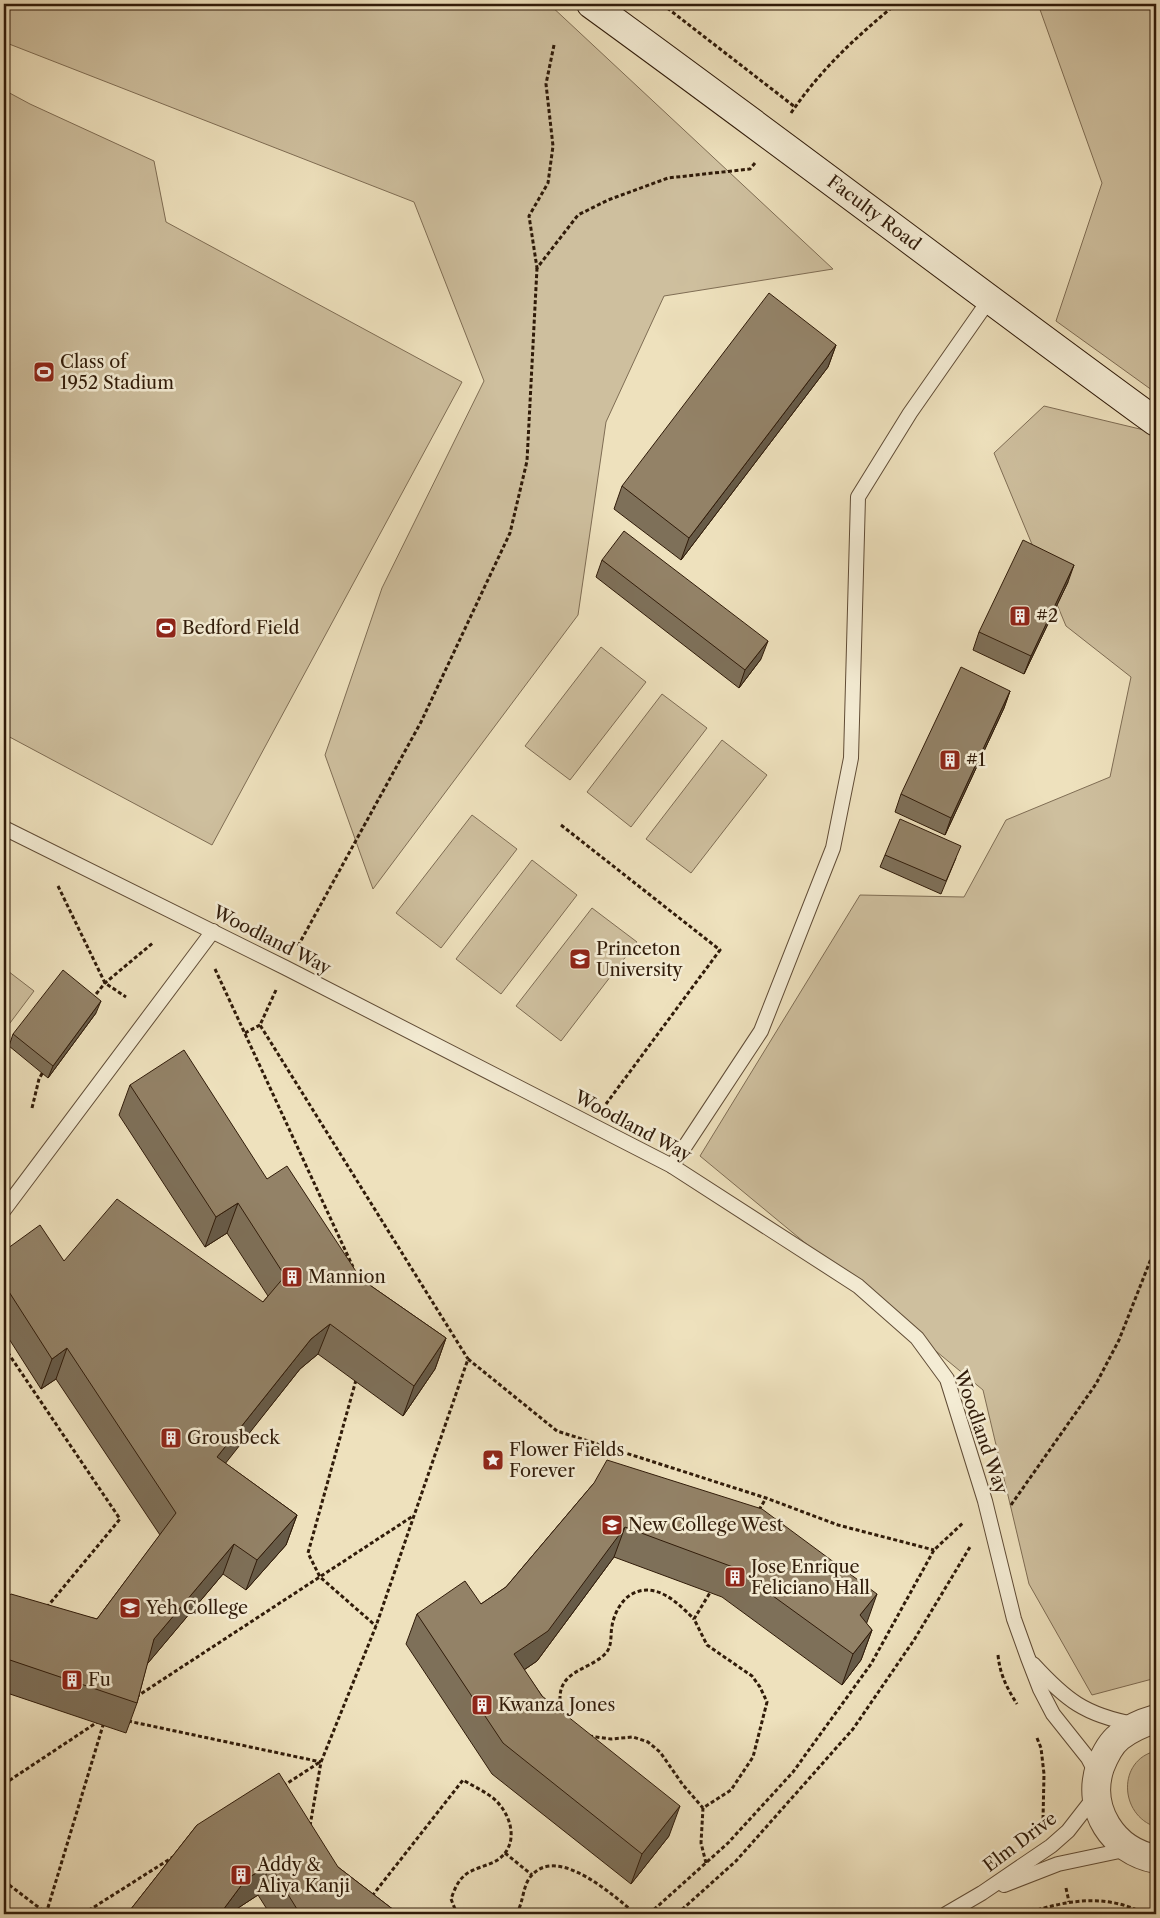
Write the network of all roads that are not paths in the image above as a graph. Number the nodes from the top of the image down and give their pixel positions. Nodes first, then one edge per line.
1 (591, 4) edge
2 (989, 300) junction
3 (1156, 422) edge
4 (4, 828) edge
5 (212, 932) junction
6 (672, 1166) junction
7 (4, 1210) edge
8 (1028, 1658) junction
9 (1146, 1722) edge
10 (1097, 1785) junction
11 (1147, 1858) edge
12 (982, 1894) junction
13 (946, 1914) edge

1 - 2 street, Faculty Road
2 - 3 street, Faculty Road
2 - 6 lane
4 - 5 lane, Woodland Way
5 - 6 lane, Woodland Way
5 - 7 lane
6 - 8 lane, Woodland Way
8 - 9 lane, Woodland Way
8 - 10 lane, Woodland Way
9 - 10 street
10 - 11 street
10 - 12 lane, Elm Drive
11 - 12 lane, Elm Drive
12 - 13 lane, Elm Drive

